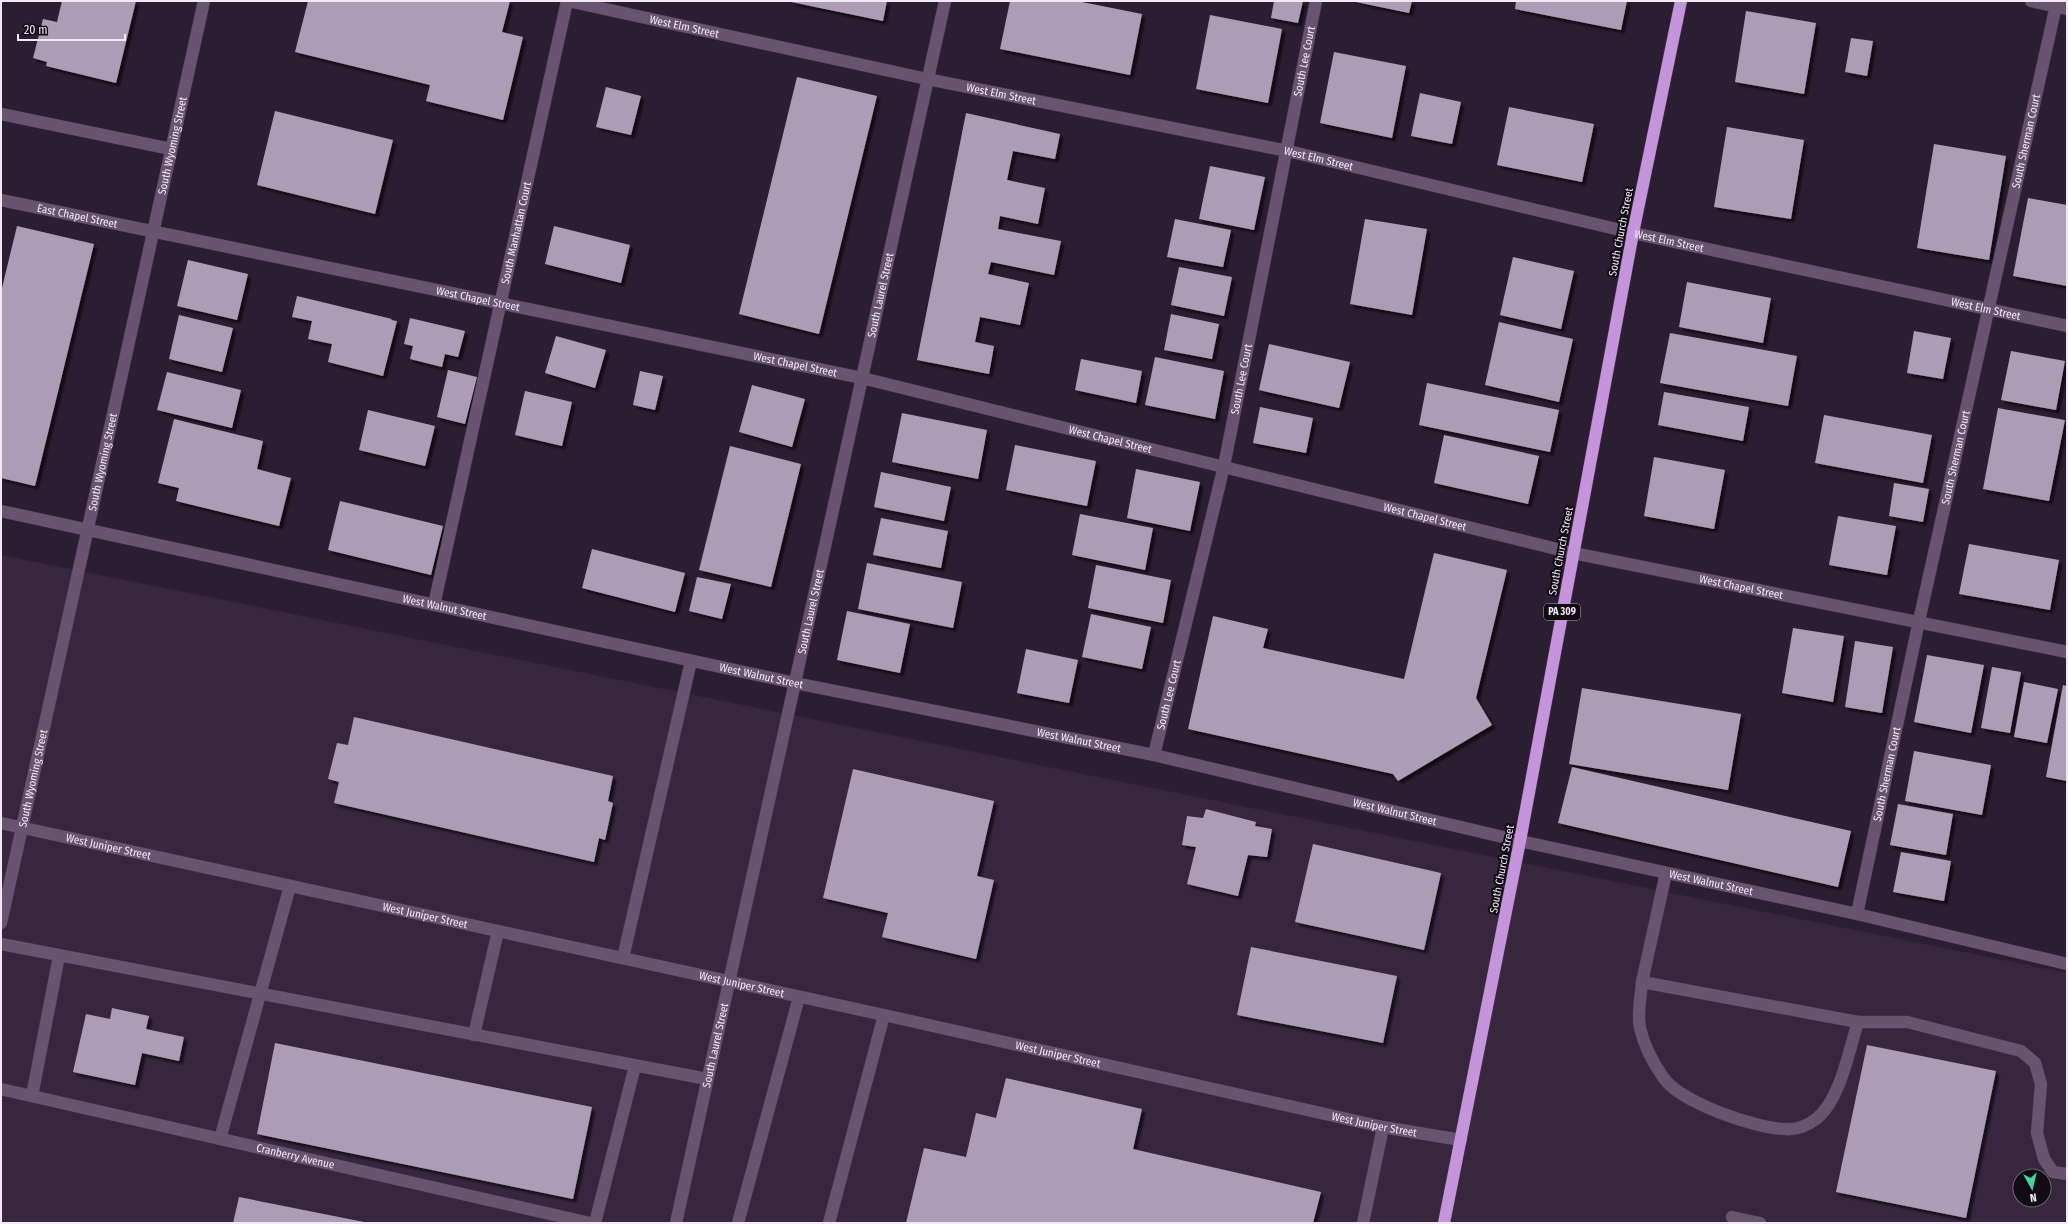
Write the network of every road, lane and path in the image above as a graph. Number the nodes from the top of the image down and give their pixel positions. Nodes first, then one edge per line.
1 (204, 1) edge
2 (567, 1) edge
3 (945, 1) edge
4 (1316, 1) edge
5 (1681, 1) edge
6 (2031, 1) edge
7 (2060, 5) edge
8 (928, 79) junction
9 (1, 114) edge
10 (171, 149) junction
11 (1288, 151) junction
12 (1, 200) edge
13 (1633, 232) junction
14 (153, 233) junction
15 (501, 302) junction
16 (1989, 310) junction
17 (2067, 326) edge
18 (862, 378) junction
19 (1224, 466) junction
20 (1, 511) edge
21 (87, 530) junction
22 (1573, 553) junction
23 (434, 605) junction
24 (1919, 621) junction
25 (2067, 652) edge
26 (691, 661) junction
27 (795, 683) junction
28 (1154, 755) junction
29 (1, 823) edge
30 (22, 828) junction
31 (1520, 841) junction
32 (1666, 873) junction
33 (290, 886) junction
34 (1856, 914) junction
35 (1, 923) edge
36 (498, 931) junction
37 (1, 944) edge
38 (59, 956) junction
39 (623, 958) junction
40 (2067, 964) edge
41 (729, 981) junction
42 (1642, 982) junction
43 (260, 994) junction
44 (799, 997) junction
45 (884, 1015) junction
46 (1858, 1022) junction
47 (474, 1035) junction
48 (635, 1066) junction
49 (707, 1079) junction
50 (1, 1089) edge
51 (32, 1096) junction
52 (1383, 1126) junction
53 (220, 1139) junction
54 (1461, 1140) junction
55 (2067, 1174) edge
56 (1732, 1217) dead end
57 (590, 1223) edge
58 (595, 1223) edge
59 (676, 1223) edge
60 (738, 1223) edge
61 (829, 1223) edge
62 (1363, 1223) edge
63 (1444, 1223) edge
64 (1760, 1223) edge

1 - 10 street, South Wyoming Street
2 - 8 street, West Elm Street
2 - 15 street, South Manhattan Court
3 - 8 street, South Laurel Street
4 - 11 street, South Lee Court
5 - 13 highway, South Church Street / PA 309
6 - 7 street
7 - 16 street, South Sherman Court
8 - 11 street, West Elm Street
8 - 18 street, South Laurel Street
9 - 10 street
10 - 14 street, South Wyoming Street
11 - 13 street, West Elm Street
11 - 19 street, South Lee Court
12 - 14 street, East Chapel Street
13 - 16 street, West Elm Street
13 - 22 highway, South Church Street / PA 309
14 - 15 street, West Chapel Street
14 - 21 street, South Wyoming Street
15 - 18 street, West Chapel Street
15 - 23 street, South Manhattan Court
16 - 17 street, West Elm Street
16 - 24 street, South Sherman Court
18 - 19 street, West Chapel Street
18 - 27 street, South Laurel Street
19 - 22 street, West Chapel Street
19 - 28 street, South Lee Court
20 - 21 street, West Walnut Street
21 - 23 street, West Walnut Street
21 - 30 street, South Wyoming Street
22 - 24 street, West Chapel Street
22 - 31 highway, South Church Street / PA 309
23 - 26 street, West Walnut Street
24 - 25 street, West Chapel Street
24 - 34 street, South Sherman Court
26 - 27 street, West Walnut Street
26 - 39 street
27 - 28 street, West Walnut Street
27 - 41 street, South Laurel Street
28 - 31 street, West Walnut Street
29 - 30 street, West Juniper Street
30 - 33 street, West Juniper Street
30 - 35 street, South Wyoming Street
31 - 32 street, West Walnut Street
31 - 54 highway, South Church Street / PA 309
32 - 34 street, West Walnut Street
32 - 42 street
33 - 36 street, West Juniper Street
33 - 43 street
34 - 40 street, West Walnut Street
36 - 39 street, West Juniper Street
36 - 47 street
37 - 38 street
38 - 43 street
38 - 51 street
39 - 41 street, West Juniper Street
41 - 44 street, West Juniper Street
41 - 49 street, South Laurel Street
42 - 46 street
42 - 46 street
43 - 47 street
43 - 53 street
44 - 45 street, West Juniper Street
44 - 60 street
45 - 52 street, West Juniper Street
45 - 61 street
46 - 55 street
47 - 48 street
48 - 49 street
48 - 58 street
49 - 59 street, South Laurel Street
50 - 51 street, Cranberry Avenue
51 - 53 street, Cranberry Avenue
52 - 54 street, West Juniper Street
52 - 62 street
53 - 57 street, Cranberry Avenue
54 - 63 highway, South Church Street / PA 309
56 - 64 street

